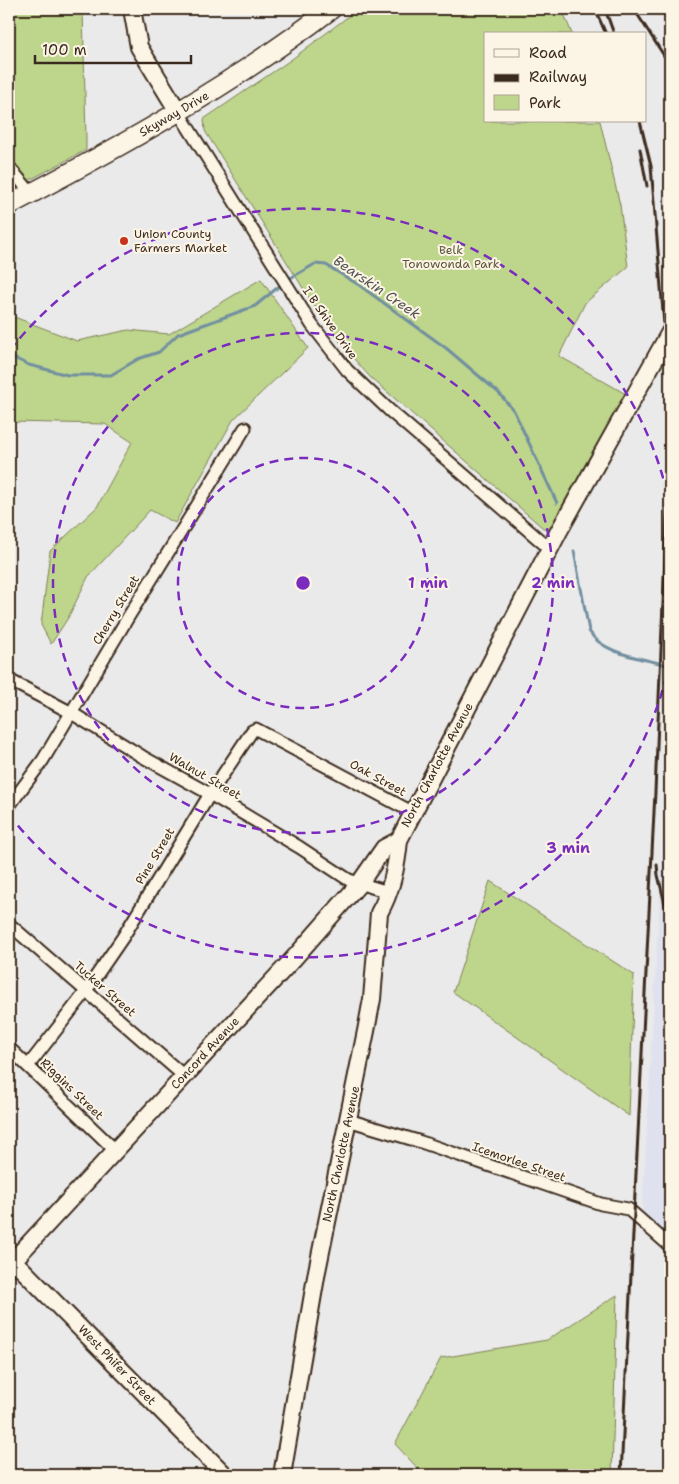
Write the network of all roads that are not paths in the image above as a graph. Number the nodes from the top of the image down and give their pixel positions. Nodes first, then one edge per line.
1 (132, 9) edge
2 (331, 9) edge
3 (179, 113) junction
4 (9, 167) edge
5 (31, 193) junction
6 (9, 205) edge
7 (670, 332) edge
8 (245, 428) dead end
9 (550, 549) junction
10 (9, 680) edge
11 (70, 712) junction
12 (331, 768) joint
13 (210, 794) junction
14 (9, 806) edge
15 (412, 812) junction
16 (399, 840) junction
17 (359, 884) junction
18 (383, 891) junction
19 (9, 924) edge
20 (86, 991) junction
21 (9, 1048) edge
22 (28, 1066) junction
23 (184, 1076) junction
24 (348, 1120) junction
25 (116, 1151) junction
26 (670, 1246) edge
27 (10, 1261) edge
28 (225, 1475) edge
29 (282, 1475) edge

1 - 3 main road
2 - 3 main road, Skyway Drive
3 - 5 main road, Skyway Drive
3 - 9 street, I B Shive Drive
4 - 5 street
5 - 6 main road, Skyway Drive
7 - 9 main road, North Charlotte Avenue
8 - 11 street, Cherry Street
9 - 15 main road, North Charlotte Avenue
10 - 11 street, Walnut Street
11 - 13 street, Walnut Street
11 - 14 street, Cherry Street
12 - 13 street, Pine Street
12 - 15 street, Oak Street
13 - 17 street, Walnut Street
13 - 20 street, Pine Street
15 - 16 main road, North Charlotte Avenue
16 - 17 main road, Concord Avenue
16 - 18 main road, North Charlotte Avenue
17 - 18 street, Walnut Street
17 - 23 main road, Concord Avenue
18 - 24 main road, North Charlotte Avenue
19 - 20 street, Tucker Street
20 - 22 street, Pine Street
20 - 23 street, Tucker Street
21 - 22 street, Riggins Street
22 - 25 street, Riggins Street
23 - 25 main road, Concord Avenue
24 - 26 street, Icemorlee Street
24 - 29 main road, North Charlotte Avenue
25 - 27 main road, Concord Avenue
27 - 28 main road, West Phifer Street

